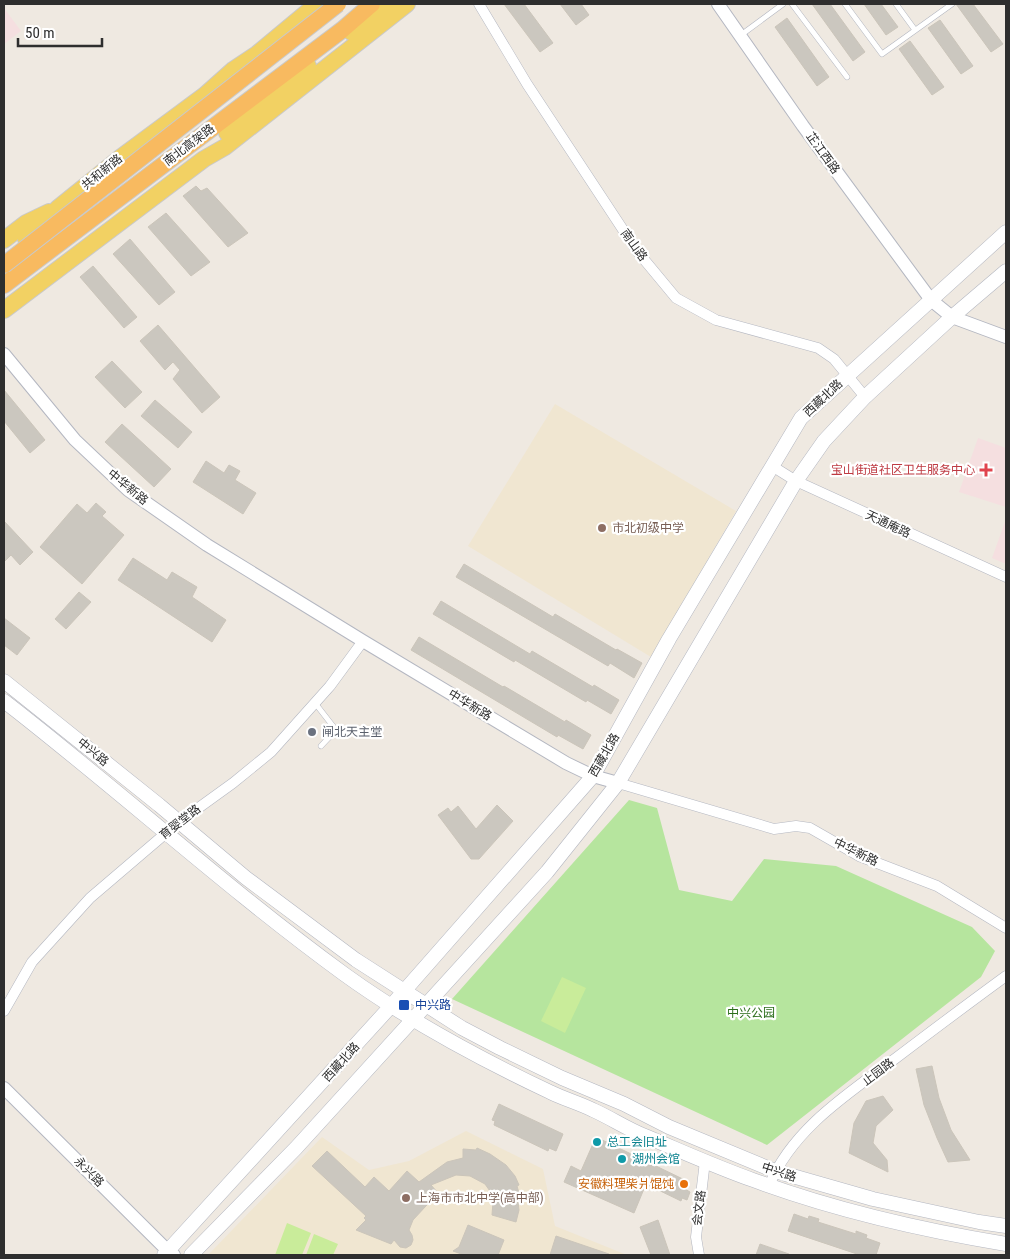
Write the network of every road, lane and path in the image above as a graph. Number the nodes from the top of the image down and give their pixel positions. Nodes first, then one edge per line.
1 (318, 4) edge
2 (325, 4) edge
3 (340, 4) edge
4 (372, 4) edge
5 (385, 4) edge
6 (407, 4) edge
7 (478, 4) edge
8 (718, 4) edge
9 (783, 4) edge
10 (792, 4) edge
11 (845, 4) edge
12 (896, 4) edge
13 (951, 4) edge
14 (320, 20) junction
15 (342, 30) junction
16 (916, 30) junction
17 (740, 36) junction
18 (847, 77) dead end
19 (205, 95) junction
20 (204, 160) junction
21 (58, 208) junction
22 (1006, 232) edge
23 (4, 240) edge
24 (4, 256) edge
25 (4, 265) edge
26 (1006, 271) edge
27 (4, 285) edge
28 (931, 300) junction
29 (4, 310) edge
30 (952, 316) junction
31 (1006, 337) edge
32 (4, 354) edge
33 (846, 376) junction
34 (865, 397) junction
35 (772, 466) junction
36 (796, 481) junction
37 (1006, 577) edge
38 (363, 641) junction
39 (4, 681) edge
40 (4, 701) edge
41 (315, 703) junction
42 (321, 746) dead end
43 (593, 776) junction
44 (618, 783) junction
45 (178, 822) junction
46 (166, 832) junction
47 (1006, 928) edge
48 (1006, 976) edge
49 (404, 992) junction
50 (391, 1006) junction
51 (426, 1006) junction
52 (4, 1011) edge
53 (413, 1020) junction
54 (4, 1088) edge
55 (705, 1161) junction
56 (775, 1171) junction
57 (769, 1186) junction
58 (1006, 1226) edge
59 (1006, 1244) edge
60 (169, 1254) edge
61 (191, 1255) edge
62 (699, 1255) edge

1 - 19 main road, 共和新路
2 - 14 main road
3 - 14 main road, 共和新路
3 - 25 highway, 南北高架路, bridge
4 - 15 highway, 南北高架路
5 - 15 highway
5 - 20 main road
6 - 20 main road
7 - 33 street, 南山路
8 - 17 street, 芷江西路
9 - 17 lane
10 - 18 lane
11 - 16 lane
12 - 16 lane
13 - 16 lane
14 - 19 main road, 共和新路
15 - 27 highway, 南北高架路
17 - 28 street, 芷江西路
19 - 21 main road, 共和新路
20 - 29 main road
21 - 23 main road
21 - 24 main road, 共和新路
22 - 28 main road, 西藏北路
26 - 30 main road, 西藏北路
28 - 30 street, 芷江西路
28 - 33 main road, 西藏北路
30 - 31 street, 芷江西路
30 - 34 main road, 西藏北路
32 - 38 street, 中华新路
33 - 34 street, 南山路
33 - 35 main road, 西藏北路
34 - 36 main road, 西藏北路
35 - 36 street, 天通庵路
35 - 43 main road, 西藏北路
36 - 37 street, 天通庵路
36 - 44 main road, 西藏北路
38 - 41 street, 育婴堂路
38 - 43 street, 中华新路
39 - 45 main road, 中兴路
40 - 46 main road, 中兴路
41 - 42 lane
41 - 45 street, 育婴堂路
43 - 44 street, 中华新路
43 - 49 main road, 西藏北路
44 - 47 street, 中华新路
44 - 51 main road, 西藏北路
45 - 46 street, 育婴堂路
45 - 49 main road, 中兴路
46 - 50 main road, 中兴路
46 - 52 street, 育婴堂路
48 - 56 street, 止园路
49 - 50 main road, 西藏北路
49 - 51 main road, 中兴路
50 - 53 main road, 中兴路
50 - 60 main road, 西藏北路
51 - 53 main road, 西藏北路
51 - 56 main road, 中兴路
53 - 55 main road, 中兴路
53 - 61 main road, 西藏北路
54 - 60 street, 永兴路
55 - 57 main road, 中兴路
55 - 62 street, 会文路
56 - 57 street, 止园路
56 - 58 main road, 中兴路
57 - 59 main road, 中兴路

